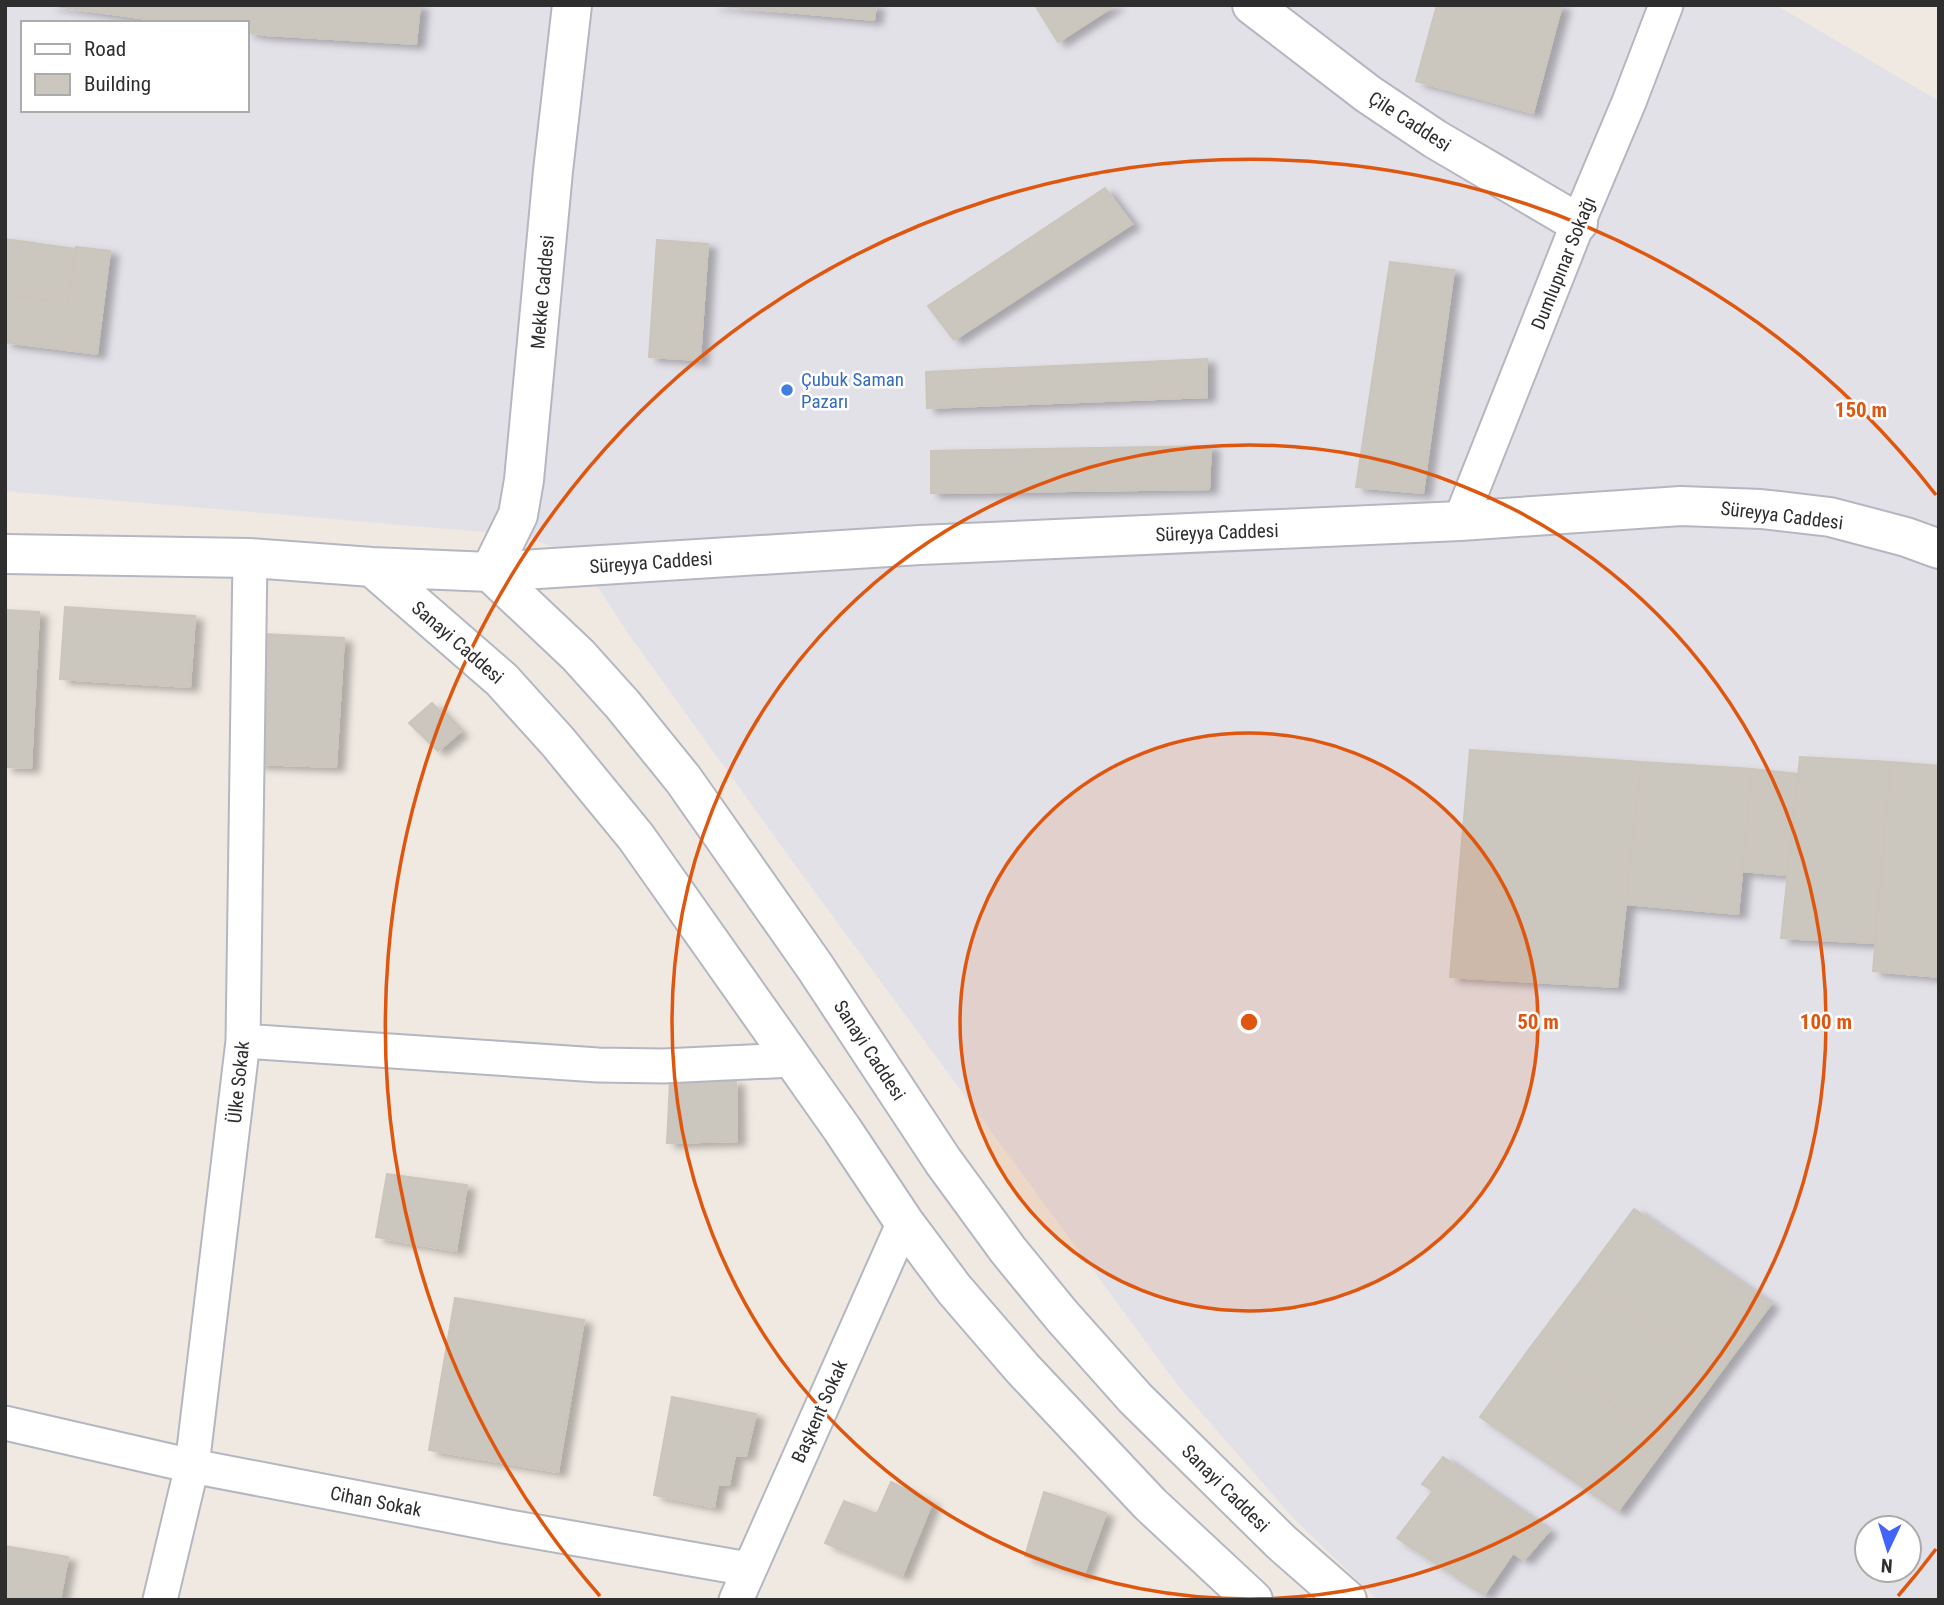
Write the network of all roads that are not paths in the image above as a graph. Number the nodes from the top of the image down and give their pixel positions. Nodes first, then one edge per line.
1 (572, 5) edge
2 (1665, 5) edge
3 (1258, 7) edge
4 (1578, 223) junction
5 (1460, 522) junction
6 (1939, 549) edge
7 (5, 554) edge
8 (250, 558) junction
9 (372, 567) junction
10 (490, 572) junction
11 (243, 1041) junction
12 (793, 1060) junction
13 (904, 1222) junction
14 (5, 1423) edge
15 (192, 1466) junction
16 (748, 1569) junction
17 (160, 1600) edge
18 (736, 1600) edge
19 (1253, 1600) edge
20 (1347, 1600) edge

1 - 10 main road, Mekke Caddesi
2 - 4 street, Dumlupınar Sokağı
3 - 4 main road, Çile Caddesi
4 - 5 street, Dumlupınar Sokağı
5 - 6 main road, Süreyya Caddesi
5 - 10 main road, Süreyya Caddesi
7 - 8 main road, Sanayi Caddesi
8 - 9 main road, Sanayi Caddesi
8 - 11 street, Ülke Sokak
9 - 10 main road, Sanayi Caddesi
9 - 12 main road, Sanayi Caddesi
10 - 20 main road, Sanayi Caddesi
11 - 12 street
11 - 15 street, Ülke Sokak
12 - 13 main road, Sanayi Caddesi
13 - 16 street, Başkent Sokak
13 - 19 main road, Sanayi Caddesi
14 - 15 street, Cihan Sokak
15 - 16 street, Cihan Sokak
15 - 17 street, Ülke Sokak
16 - 18 street, Başkent Sokak

